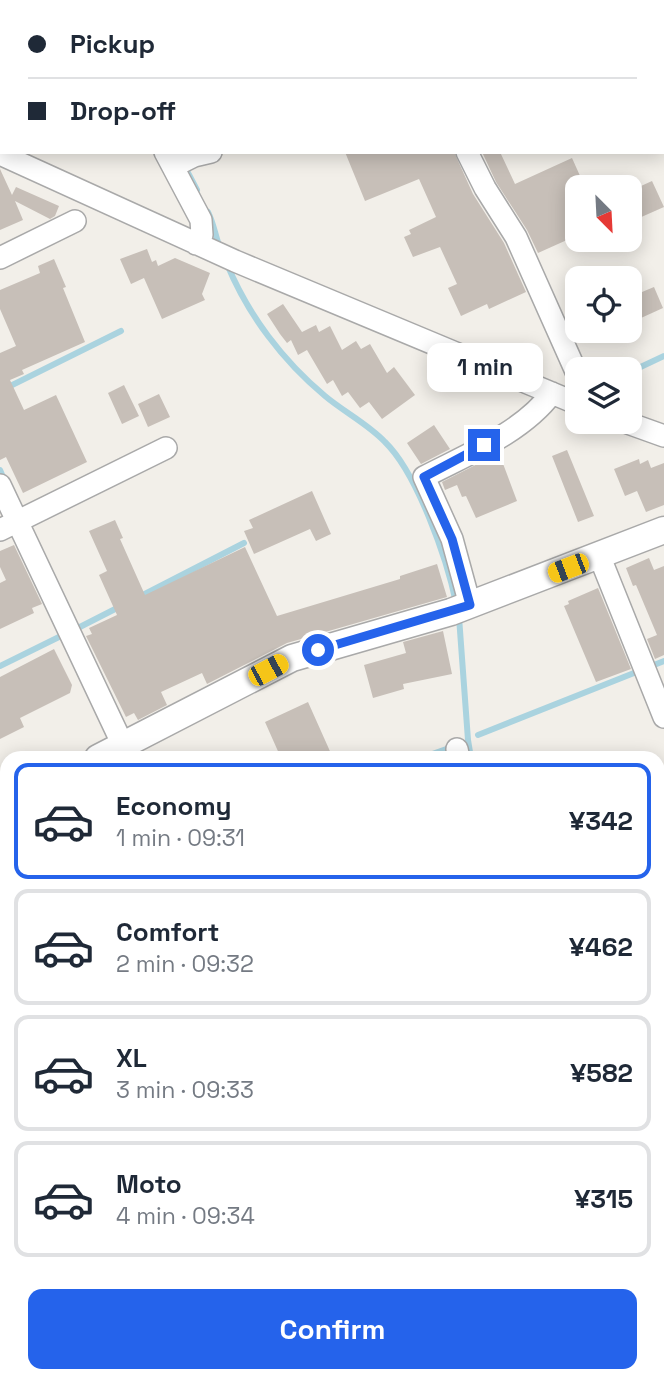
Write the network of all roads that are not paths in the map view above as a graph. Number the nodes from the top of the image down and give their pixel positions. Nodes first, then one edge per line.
1 (0, 154) edge
2 (202, 154) edge
3 (468, 154) edge
4 (176, 160) edge
5 (75, 221) dead end
6 (205, 248) junction
7 (0, 258) edge
8 (570, 357) edge
9 (552, 393) junction
10 (565, 398) edge
11 (642, 428) edge
12 (664, 436) edge
13 (166, 448) dead end
14 (0, 485) edge
15 (8, 526) edge
16 (664, 530) edge
17 (599, 555) junction
18 (461, 608) junction
19 (664, 717) edge
20 (125, 751) edge
21 (128, 751) edge

1 - 6 street
2 - 4 street
3 - 8 street
4 - 6 street
5 - 7 street
6 - 9 street
9 - 10 street
9 - 18 street
11 - 12 street
13 - 15 street
14 - 15 street
15 - 20 street
16 - 17 street
17 - 18 street
17 - 19 street
18 - 21 street

